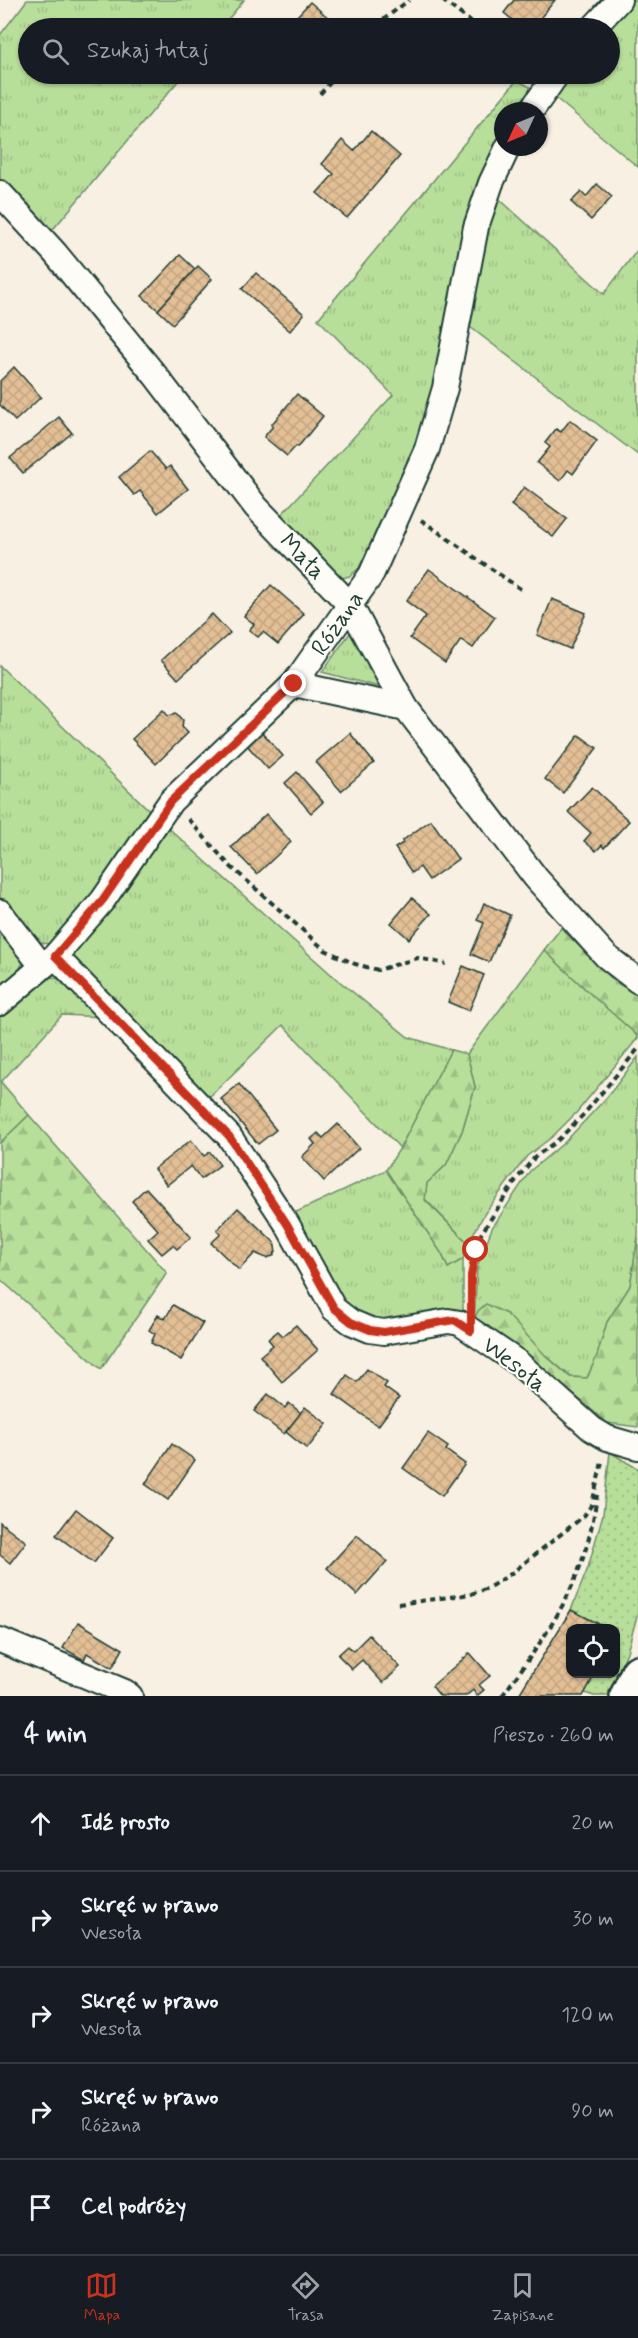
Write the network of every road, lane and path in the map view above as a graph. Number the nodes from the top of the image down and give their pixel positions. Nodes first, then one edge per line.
1 (409, 0) edge
2 (442, 0) edge
3 (620, 0) edge
4 (386, 18) edge
5 (466, 18) edge
6 (603, 18) edge
7 (329, 84) edge
8 (550, 84) edge
9 (320, 94) dead end
10 (537, 102) edge
11 (504, 156) edge
12 (0, 193) edge
13 (400, 510) junction
14 (522, 590) dead end
15 (350, 606) junction
16 (294, 684) junction
17 (406, 708) junction
18 (171, 801) junction
19 (0, 912) edge
20 (48, 961) junction
21 (446, 964) dead end
22 (638, 981) edge
23 (0, 1003) edge
24 (638, 1049) edge
25 (471, 1331) junction
26 (607, 1438) junction
27 (638, 1447) edge
28 (598, 1486) junction
29 (398, 1604) dead end
30 (0, 1640) edge
31 (638, 1672) edge
32 (130, 1696) edge
33 (502, 1696) edge
34 (627, 1696) edge

1 - 4 path
2 - 5 path
3 - 6 street
7 - 9 path
8 - 10 street
11 - 13 street, Różana
12 - 15 street, Mała
13 - 14 path
13 - 15 street, Różana
15 - 16 street, Różana
15 - 17 street, Mała
16 - 17 street
16 - 18 street, Różana
17 - 22 street, Mała
18 - 20 street, Różana
18 - 21 path
19 - 20 street, Wesoła
20 - 23 street, Różana
20 - 25 street, Wesoła
24 - 25 path
25 - 26 street, Wesoła
26 - 27 street, Wesoła
26 - 28 path
28 - 29 path
28 - 33 path
30 - 32 street
31 - 34 street

